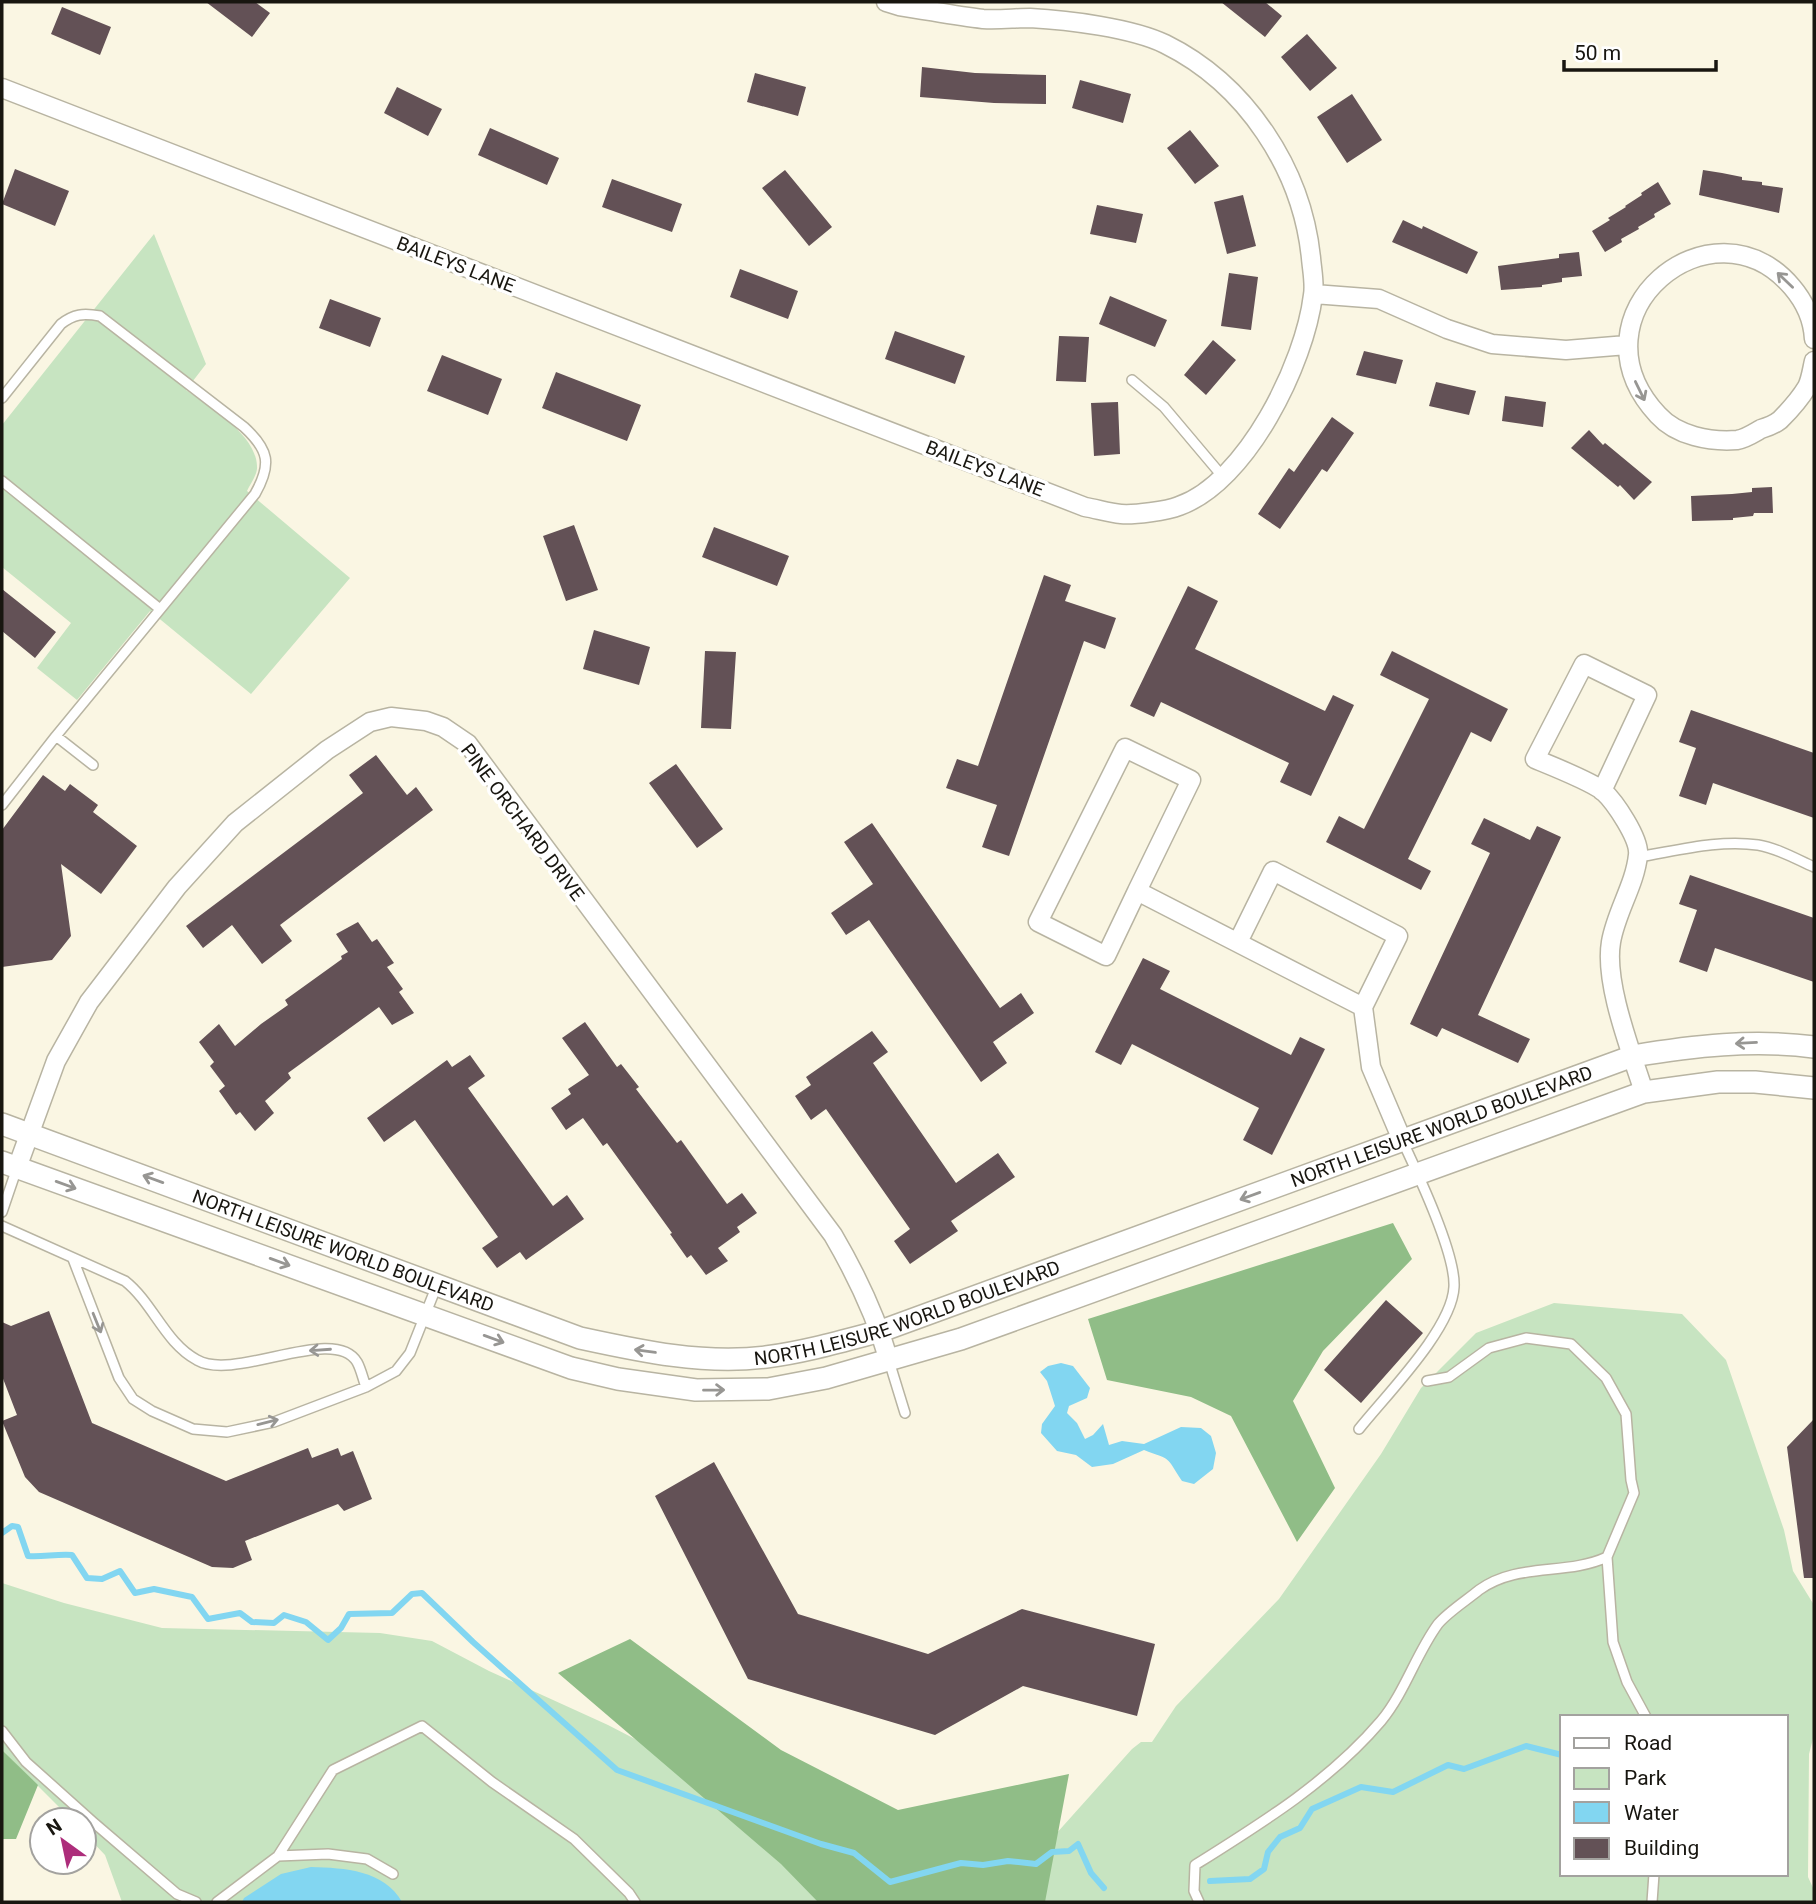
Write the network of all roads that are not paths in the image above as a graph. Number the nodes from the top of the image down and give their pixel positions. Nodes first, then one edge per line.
1 (886, 2) edge
2 (2, 88) edge
3 (1314, 294) junction
4 (1814, 339) edge
5 (1627, 345) junction
6 (1814, 361) edge
7 (1132, 380) dead end
8 (2, 398) edge
9 (1223, 477) junction
10 (2, 481) edge
11 (160, 609) junction
12 (56, 736) junction
13 (93, 765) dead end
14 (1602, 791) junction
15 (2, 805) edge
16 (1637, 857) junction
17 (1814, 867) edge
18 (1137, 891) junction
19 (1238, 942) junction
20 (1363, 1007) junction
21 (1814, 1047) edge
22 (1633, 1056) junction
23 (1814, 1088) edge
24 (1644, 1092) junction
25 (2, 1124) edge
26 (28, 1132) junction
27 (1402, 1140) junction
28 (9, 1165) edge
29 (1417, 1174) junction
30 (2, 1212) edge
31 (2, 1226) edge
32 (73, 1259) junction
33 (437, 1284) junction
34 (425, 1315) junction
35 (881, 1331) junction
36 (889, 1361) junction
37 (1427, 1381) dead end
38 (366, 1387) junction
39 (905, 1413) dead end
40 (1359, 1429) dead end
41 (1607, 1557) junction
42 (1645, 1715) edge
43 (2, 1731) edge
44 (278, 1856) junction
45 (393, 1874) dead end
46 (1654, 1876) edge
47 (196, 1902) edge
48 (217, 1902) edge
49 (635, 1902) edge
50 (1199, 1902) edge
51 (1652, 1902) edge

1 - 3 street, BAILEYS LANE
2 - 9 street, BAILEYS LANE
3 - 5 street
3 - 9 street, BAILEYS LANE
4 -> 5 street
5 -> 6 street
7 - 9 lane
8 - 11 lane
10 - 11 lane
11 - 12 lane
12 - 13 lane
12 - 15 lane
14 - 14 street
14 - 16 street
16 - 17 lane
16 - 22 street
18 - 18 street
18 - 19 street
19 - 20 street
19 - 20 street
20 - 27 street
21 -> 22 street, NORTH LEISURE WORLD BOULEVARD
22 - 24 street
22 - 27 street, NORTH LEISURE WORLD BOULEVARD
23 - 24 street, NORTH LEISURE WORLD BOULEVARD
24 - 29 street, NORTH LEISURE WORLD BOULEVARD
25 - 26 street, NORTH LEISURE WORLD BOULEVARD
26 - 28 street, PINE ORCHARD DRIVE
33 -> 26 street, NORTH LEISURE WORLD BOULEVARD
26 - 35 street, PINE ORCHARD DRIVE
27 - 29 lane
27 -> 35 street, NORTH LEISURE WORLD BOULEVARD
28 - 30 lane
28 -> 34 street, NORTH LEISURE WORLD BOULEVARD
29 - 36 street, NORTH LEISURE WORLD BOULEVARD
29 - 40 lane
31 - 32 lane
38 -> 32 lane
32 -> 38 lane
33 - 34 lane
35 -> 33 street, NORTH LEISURE WORLD BOULEVARD
34 -> 36 street, NORTH LEISURE WORLD BOULEVARD
34 - 38 lane
35 - 36 street, PINE ORCHARD DRIVE
36 - 39 lane
37 - 41 lane
41 - 42 lane
41 - 50 lane
43 - 47 lane
44 - 45 lane
44 - 48 lane
44 - 49 lane
46 - 51 lane

